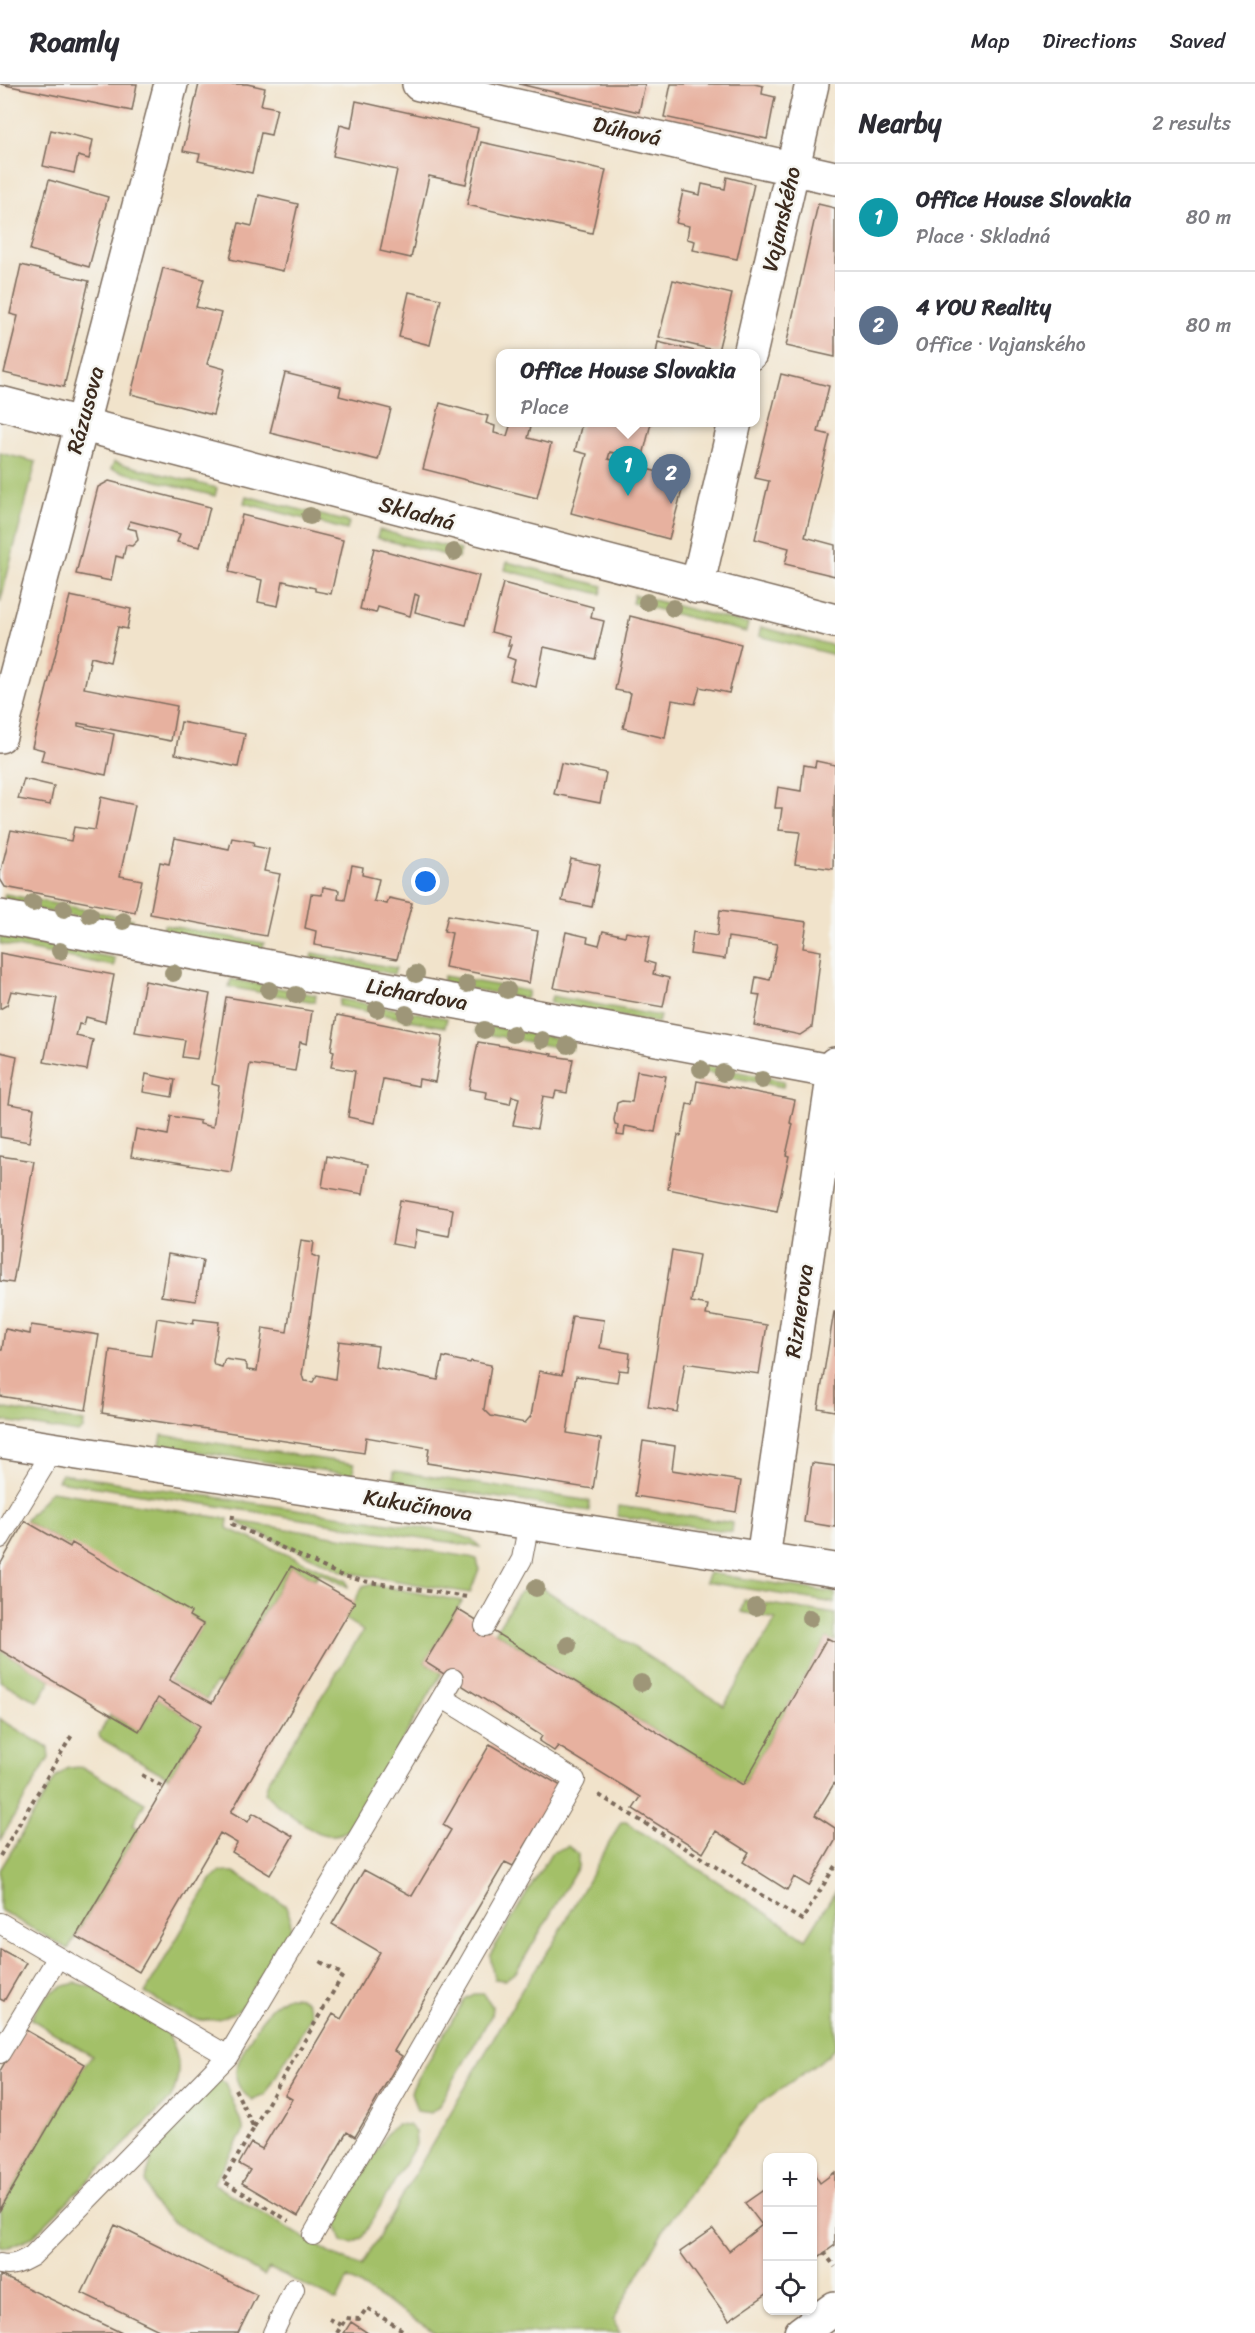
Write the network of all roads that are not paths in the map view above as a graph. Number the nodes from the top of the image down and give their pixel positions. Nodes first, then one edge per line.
1 (171, 84) edge
2 (419, 84) edge
3 (812, 84) edge
4 (792, 168) junction
5 (835, 178) edge
6 (751, 349) edge
7 (0, 403) edge
8 (82, 424) junction
9 (734, 427) edge
10 (697, 587) junction
11 (835, 621) edge
12 (0, 736) edge
13 (0, 917) edge
14 (835, 1069) edge
15 (0, 1442) edge
16 (48, 1449) junction
17 (530, 1522) junction
18 (0, 1538) edge
19 (763, 1558) junction
20 (835, 1570) edge
21 (485, 1626) dead end
22 (453, 1679) dead end
23 (442, 1698) junction
24 (0, 1923) edge
25 (58, 1957) junction
26 (0, 2053) edge
27 (225, 2059) junction
28 (313, 2235) road end
29 (0, 2264) edge
30 (294, 2289) dead end
31 (835, 2308) edge
32 (273, 2333) edge
33 (801, 2333) edge

1 - 8 street, Rázusova
2 - 4 street, Dúhová
3 - 4 street, Vajanského
4 - 5 street, Dúhová
4 - 6 street, Vajanského
7 - 8 street, Skladná
8 - 10 street, Skladná
8 - 12 street, Rázusova
9 - 10 street
10 - 11 street, Skladná
13 - 14 street, Lichardova
14 - 19 street, Riznerova
15 - 16 street, Kukučínova
16 - 17 street, Kukučínova
16 - 18 lane
17 - 19 street, Kukučínova
17 - 21 lane
19 - 20 street, Kukučínova
22 - 23 lane
23 - 27 lane
23 - 28 lane
24 - 25 lane
25 - 26 lane
25 - 27 lane
27 - 29 lane
30 - 32 lane
31 - 33 street

